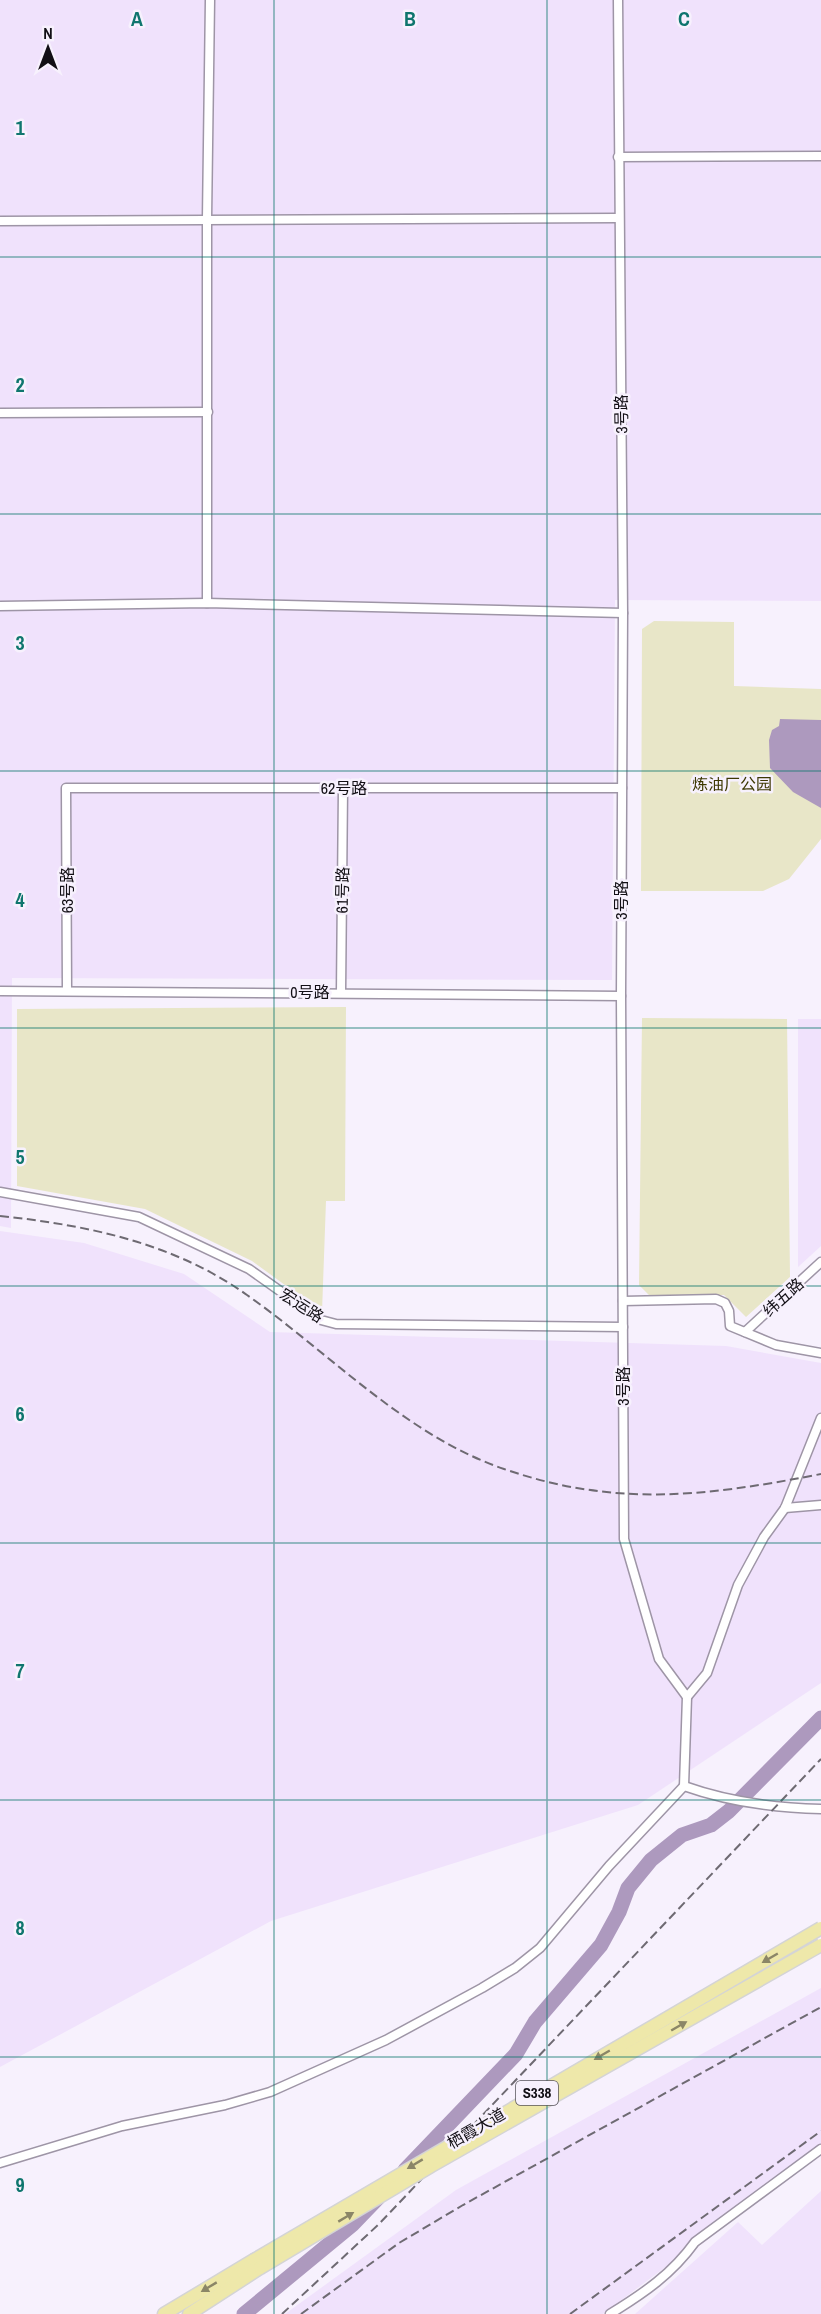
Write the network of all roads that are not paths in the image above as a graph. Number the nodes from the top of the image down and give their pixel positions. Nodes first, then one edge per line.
1 (210, 0) edge
2 (618, 0) edge
3 (821, 156) edge
4 (618, 157) junction
5 (207, 218) junction
6 (618, 218) junction
7 (0, 221) edge
8 (208, 412) junction
9 (0, 413) edge
10 (207, 603) junction
11 (0, 606) edge
12 (623, 613) junction
13 (66, 788) joint
14 (343, 788) junction
15 (622, 788) junction
16 (0, 991) edge
17 (67, 991) junction
18 (341, 992) junction
19 (621, 996) junction
20 (0, 1192) edge
21 (821, 1262) edge
22 (623, 1301) junction
23 (623, 1327) junction
24 (744, 1332) junction
25 (821, 1353) edge
26 (821, 1418) edge
27 (821, 1505) edge
28 (785, 1508) junction
29 (687, 1697) junction
30 (684, 1786) junction
31 (821, 1809) edge
32 (821, 1928) edge
33 (821, 1946) edge
34 (821, 2149) edge
35 (0, 2163) edge
36 (257, 2264) junction
37 (164, 2314) edge
38 (189, 2314) edge
39 (610, 2314) edge

1 - 5 street
2 - 4 street, 3号路
3 - 4 street
4 - 6 street, 3号路
5 - 6 street
5 - 7 street
5 - 8 street
6 - 12 street, 3号路
8 - 9 street
8 - 10 street
10 - 11 street
10 - 12 street
12 - 15 street, 3号路
13 - 14 street, 62号路
13 - 17 street, 63号路
14 - 15 street, 62号路
14 - 18 street, 61号路
15 - 19 street, 3号路
16 - 17 street, 0号路
17 - 18 street, 0号路
18 - 19 street, 0号路
19 - 22 street, 3号路
20 - 23 street, 宏运路
21 - 24 street, 纬五路
22 - 23 street, 3号路
22 - 24 street
23 - 29 street, 3号路
24 - 25 street
26 - 28 street
27 - 28 street
28 - 29 street
29 - 30 street
30 - 31 street
30 - 35 street
32 -> 36 main road, 栖霞大道 / S338, bridge
36 -> 33 main road, 栖霞大道 / S338, bridge
34 - 39 street
36 -> 37 main road, 栖霞大道 / S338
36 - 38 main road, 栖霞大道 / S338

